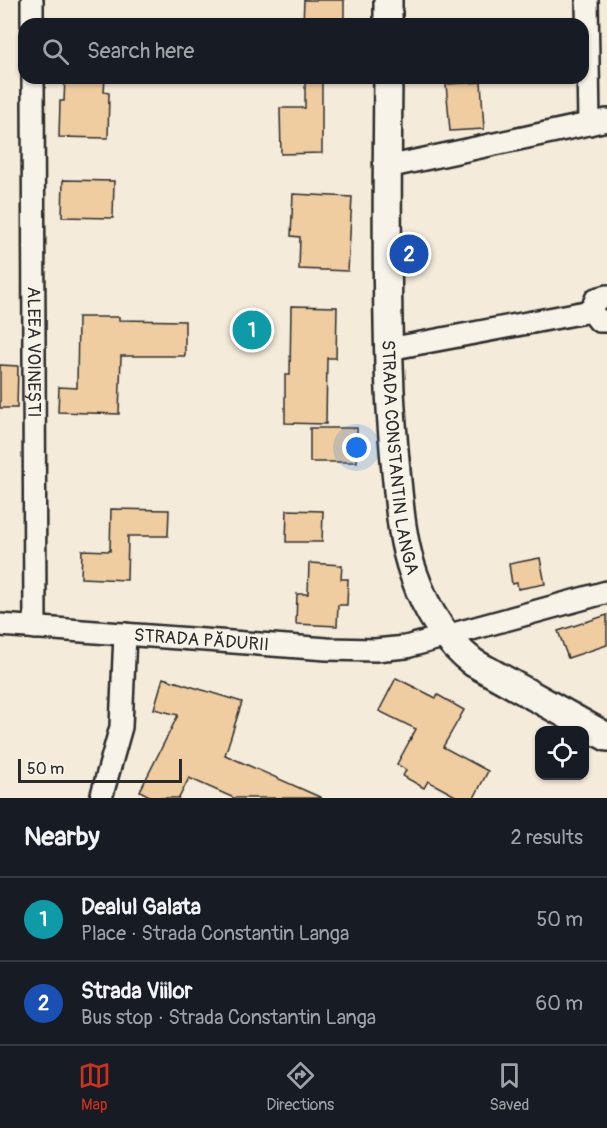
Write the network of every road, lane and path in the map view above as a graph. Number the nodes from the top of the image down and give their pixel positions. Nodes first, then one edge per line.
1 (32, 0) edge
2 (388, 0) edge
3 (587, 0) edge
4 (32, 18) edge
5 (388, 18) edge
6 (589, 18) edge
7 (589, 22) edge
8 (33, 84) edge
9 (388, 84) edge
10 (598, 122) edge
11 (387, 167) junction
12 (607, 296) edge
13 (599, 316) edge
14 (388, 349) junction
15 (607, 592) edge
16 (0, 626) edge
17 (35, 628) junction
18 (125, 634) junction
19 (445, 636) junction
20 (607, 737) edge
21 (104, 797) edge

1 - 4 street
2 - 5 main road
3 - 6 street
7 - 10 street
8 - 17 street, ALEEA VOINEȘTI
9 - 11 main road, STRADA CONSTANTIN LANGA
10 - 11 street
11 - 14 main road, STRADA CONSTANTIN LANGA
12 - 13 street
13 - 14 street
14 - 19 main road, STRADA CONSTANTIN LANGA
15 - 19 street, STRADA PĂDURII
16 - 17 street
17 - 18 street
18 - 19 street, STRADA PĂDURII
18 - 21 street, STRADA PĂDURII
19 - 20 main road, STRADA CONSTANTIN LANGA

